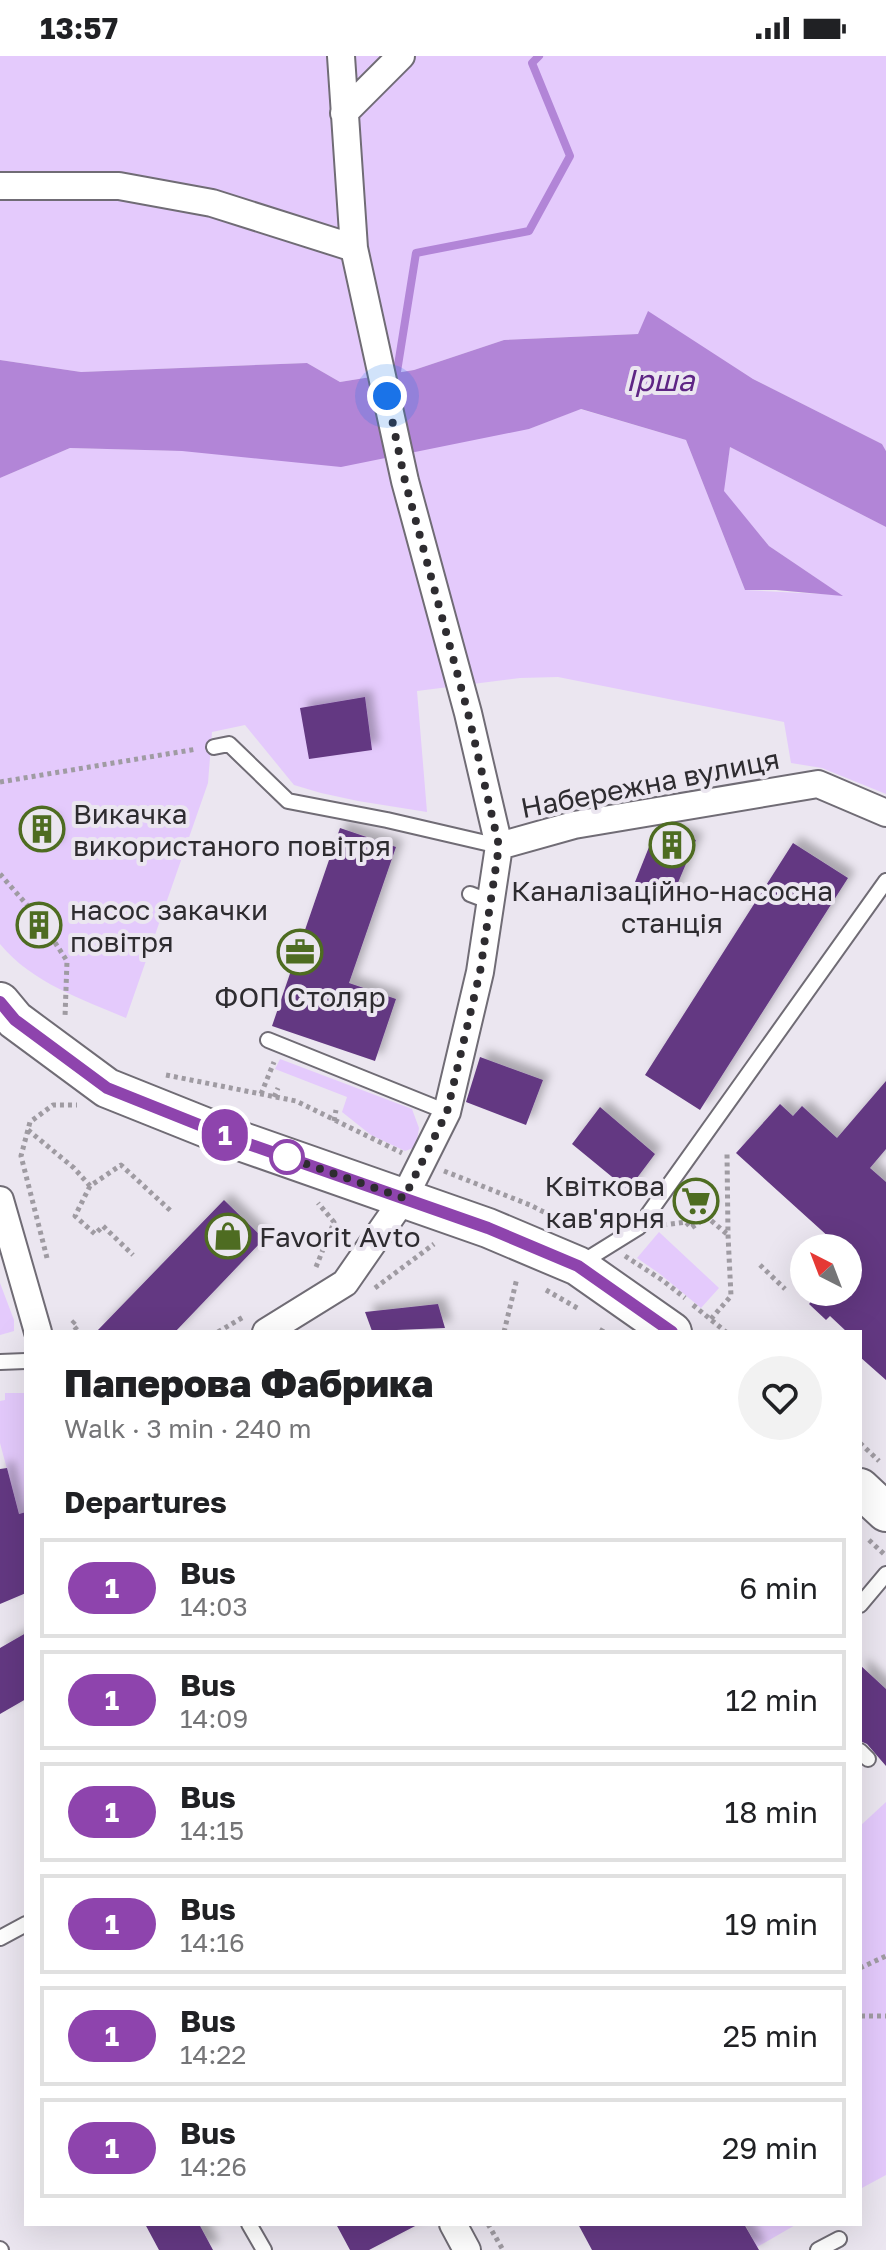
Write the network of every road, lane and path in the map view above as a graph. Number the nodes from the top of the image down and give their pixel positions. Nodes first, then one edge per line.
1 (341, 56) edge
2 (401, 56) edge
3 (344, 113) junction
4 (0, 186) edge
5 (354, 248) junction
6 (214, 747) dead end
7 (180, 751) dead end
8 (0, 782) edge
9 (886, 813) edge
10 (499, 846) junction
11 (0, 874) edge
12 (886, 881) edge
13 (0, 1002) edge
14 (64, 1026) dead end
15 (268, 1040) dead end
16 (275, 1061) dead end
17 (159, 1073) dead end
18 (278, 1088) dead end
19 (261, 1094) junction
20 (274, 1097) junction
21 (80, 1104) dead end
22 (336, 1110) dead end
23 (447, 1112) junction
24 (334, 1121) junction
25 (28, 1129) junction
26 (727, 1153) dead end
27 (422, 1163) junction
28 (90, 1186) junction
29 (311, 1193) dead end
30 (404, 1198) junction
31 (0, 1200) edge
32 (172, 1212) dead end
33 (639, 1227) junction
34 (728, 1235) junction
35 (447, 1249) dead end
36 (133, 1255) dead end
37 (593, 1256) junction
38 (47, 1259) dead end
39 (760, 1265) dead end
40 (503, 1272) dead end
41 (306, 1274) dead end
42 (517, 1278) junction
43 (531, 1283) dead end
44 (785, 1289) dead end
45 (372, 1291) dead end
46 (245, 1315) dead end
47 (711, 1319) junction
48 (75, 1321) dead end
49 (605, 1325) dead end
50 (37, 1330) edge
51 (77, 1330) edge
52 (221, 1330) edge
53 (275, 1330) edge
54 (504, 1330) edge
55 (602, 1330) edge
56 (670, 1330) edge
57 (724, 1330) edge
58 (24, 1361) edge
59 (0, 1362) edge
60 (862, 1445) edge
61 (886, 1467) edge
62 (862, 1490) edge
63 (886, 1512) edge
64 (886, 1574) edge
65 (862, 1603) edge
66 (24, 1925) edge
67 (0, 1938) edge
68 (886, 1956) edge
69 (862, 1967) edge
70 (862, 2016) edge
71 (886, 2016) edge
72 (250, 2226) edge
73 (454, 2226) edge
74 (489, 2226) edge
75 (839, 2239) dead end
76 (264, 2250) edge
77 (467, 2250) edge
78 (503, 2250) edge
79 (818, 2250) edge

1 - 3 street
2 - 3 street
3 - 5 street
4 - 5 street
5 - 10 street
6 - 10 lane
7 - 8 path
9 - 10 street, Набережна вулиця
10 - 23 street, Набережна вулиця
11 - 14 path
12 - 33 lane
13 - 30 main road
15 - 23 lane
16 - 19 path
17 - 19 path
18 - 20 path
19 - 20 path
20 - 24 path
21 - 25 path
22 - 24 path
23 - 27 street, Набережна вулиця
24 - 27 path
25 - 28 path
25 - 38 path
26 - 34 path
27 - 30 street, Набережна вулиця
27 - 37 path
28 - 32 path
28 - 36 path
29 - 41 path
30 - 37 main road
30 - 53 street, Набережна вулиця
31 - 50 street
33 - 34 path
33 - 37 lane
34 - 47 path
35 - 45 path
37 - 47 path
37 - 56 main road
39 - 44 path
40 - 42 path
42 - 43 path
42 - 54 path
46 - 52 path
47 - 57 path
48 - 51 path
49 - 55 path
58 - 59 lane
60 - 61 path
62 - 63 main road
64 - 65 lane
66 - 67 lane
68 - 69 path
70 - 71 path
72 - 76 lane
73 - 77 street
74 - 78 path
75 - 79 lane

